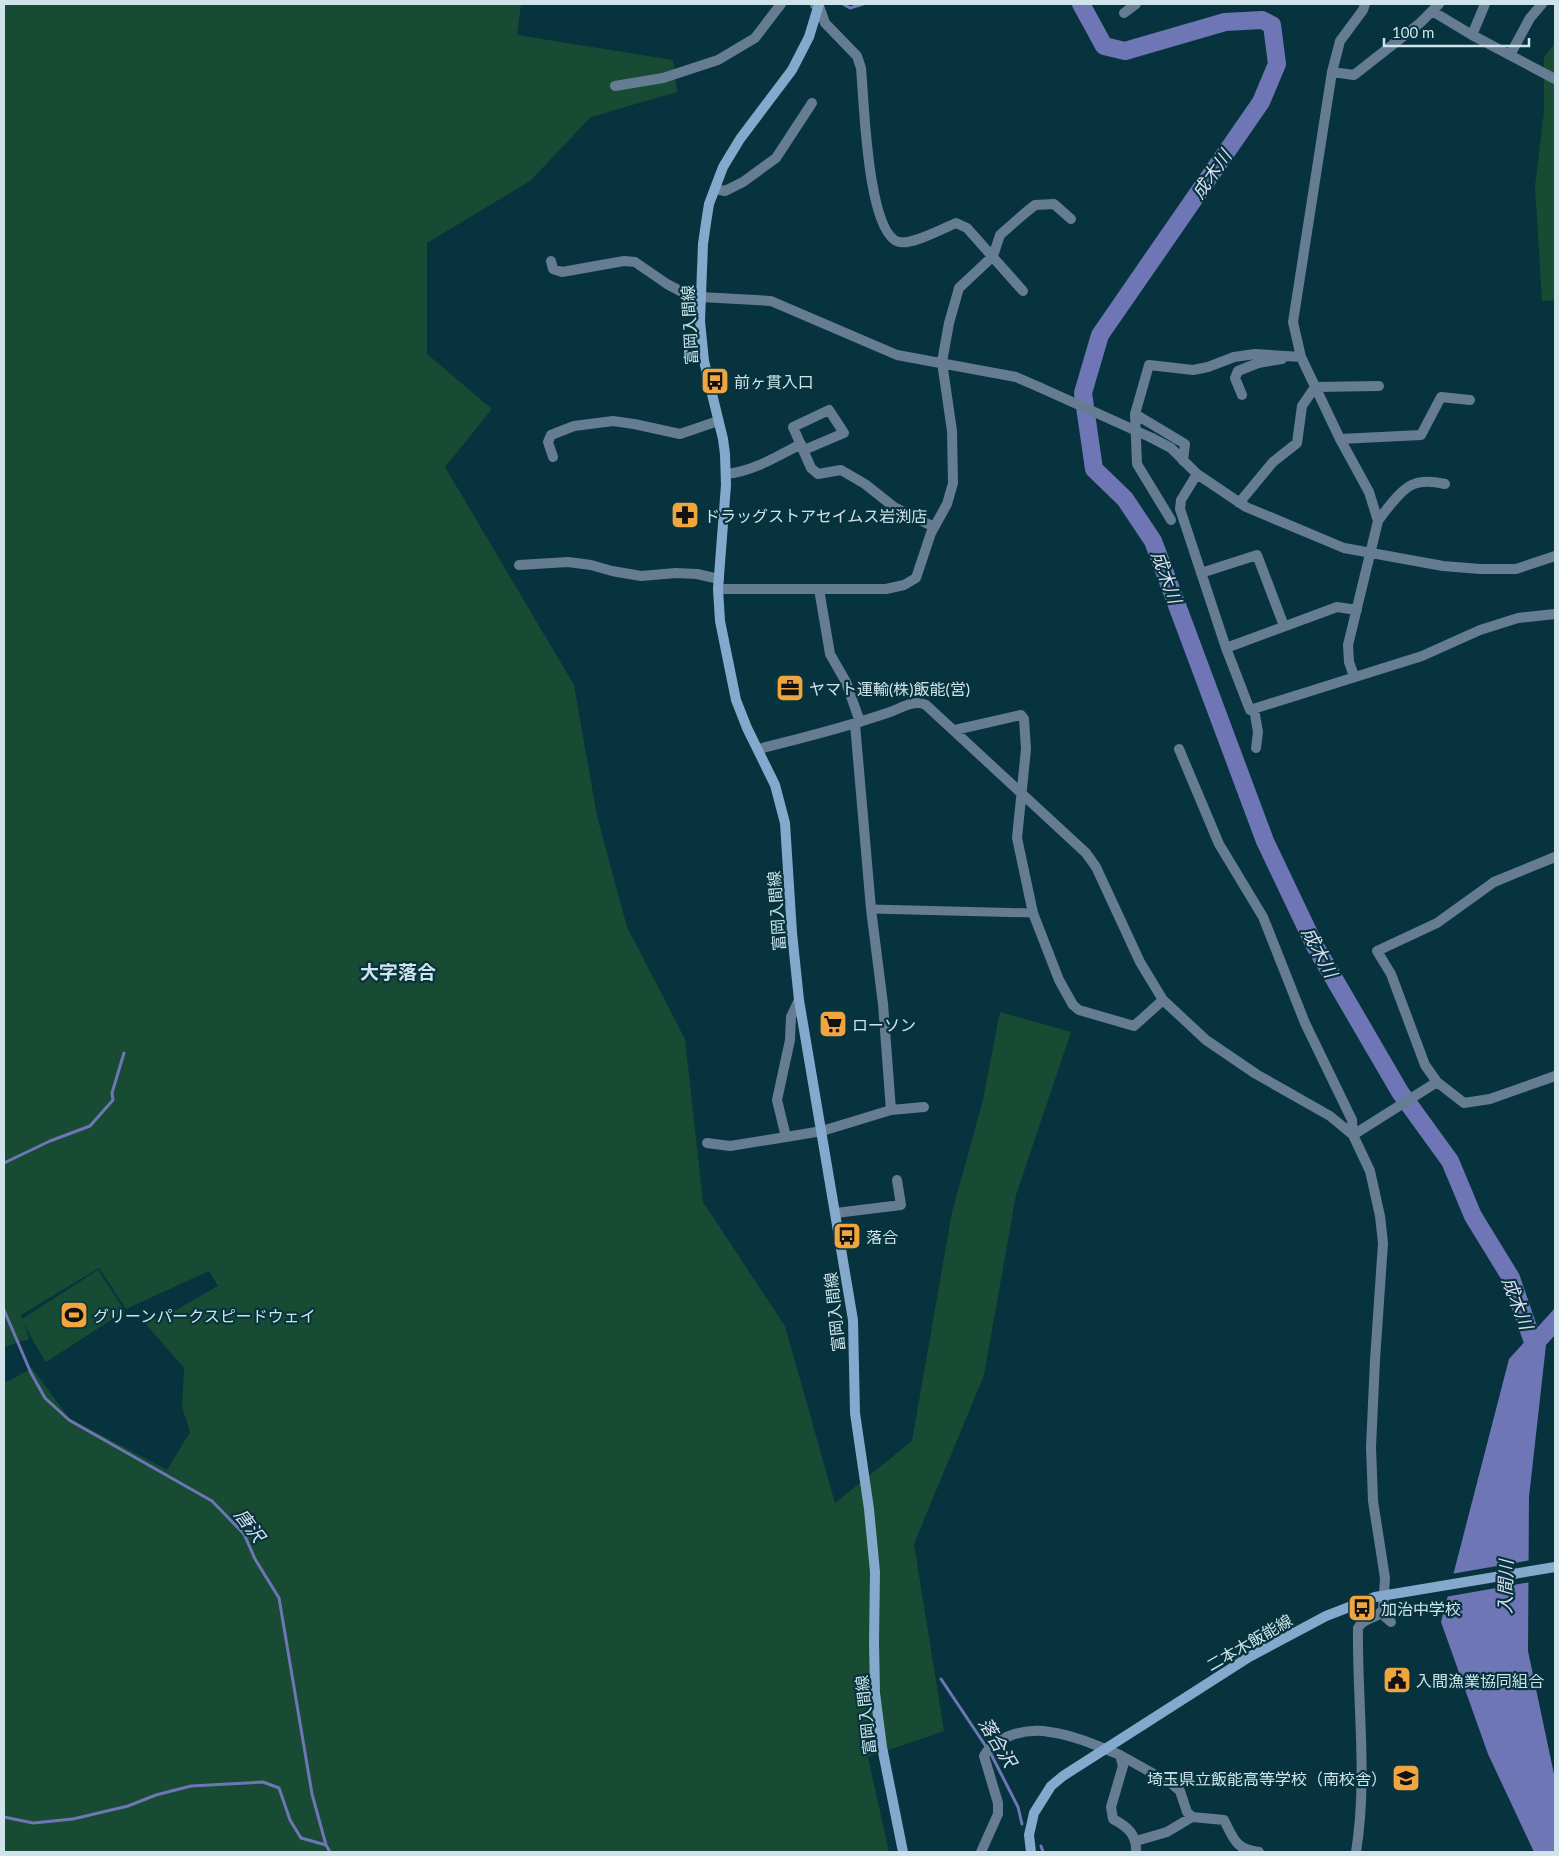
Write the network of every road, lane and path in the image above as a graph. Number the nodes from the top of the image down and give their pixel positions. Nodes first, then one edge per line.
1 (782, 4) edge
2 (1118, 4) edge
3 (1136, 4) edge
4 (1365, 4) edge
5 (1485, 4) edge
6 (1542, 4) edge
7 (817, 5) edge
8 (1435, 8) edge
9 (1124, 9) edge
10 (1472, 35) junction
11 (1510, 55) junction
12 (1332, 72) junction
13 (1555, 79) edge
14 (615, 86) dead end
15 (812, 103) dead end
16 (715, 189) junction
17 (1071, 219) dead end
18 (993, 256) junction
19 (551, 261) dead end
20 (1023, 291) dead end
21 (701, 296) junction
22 (1301, 356) junction
23 (942, 362) junction
24 (1379, 386) dead end
25 (1315, 387) junction
26 (1242, 395) dead end
27 (1470, 400) dead end
28 (1135, 414) junction
29 (718, 421) junction
30 (1340, 439) junction
31 (803, 447) junction
32 (552, 457) dead end
33 (1184, 461) junction
34 (726, 474) junction
35 (1197, 474) junction
36 (1445, 484) dead end
37 (1240, 502) junction
38 (1171, 520) dead end
39 (1378, 521) junction
40 (934, 528) junction
41 (1371, 552) junction
42 (1555, 556) edge
43 (519, 565) dead end
44 (1201, 573) junction
45 (718, 584) junction
46 (818, 589) junction
47 (1357, 610) junction
48 (1555, 614) edge
49 (1284, 626) junction
50 (1226, 648) junction
51 (1354, 676) junction
52 (1254, 709) junction
53 (858, 723) junction
54 (956, 730) junction
55 (1256, 748) dead end
56 (758, 749) junction
57 (1179, 749) dead end
58 (1021, 791) junction
59 (1555, 857) edge
60 (871, 909) junction
61 (1033, 913) junction
62 (799, 1000) junction
63 (1163, 1000) junction
64 (1555, 1076) edge
65 (1438, 1082) junction
66 (924, 1107) dead end
67 (891, 1110) junction
68 (822, 1131) junction
69 (1353, 1135) junction
70 (786, 1137) junction
71 (707, 1143) dead end
72 (898, 1180) dead end
73 (836, 1213) junction
74 (1554, 1567) edge
75 (1384, 1595) junction
76 (1381, 1613) junction
77 (1391, 1622) dead end
78 (1105, 1749) junction
79 (1120, 1755) junction
80 (1192, 1817) junction
81 (1136, 1841) junction
82 (903, 1852) edge
83 (981, 1852) edge
84 (1031, 1852) edge
85 (1136, 1852) edge
86 (1258, 1852) edge
87 (1355, 1852) edge

1 - 14 street
2 - 9 street
3 - 9 street
4 - 12 street
5 - 10 street
6 - 11 street
7 - 16 main road, 富岡入間線
7 - 18 street
8 - 10 street
8 - 12 street
10 - 11 street
11 - 13 street
12 - 22 street
15 - 16 street
16 - 21 main road, 富岡入間線
17 - 18 street
18 - 20 street
18 - 23 street
19 - 21 street
21 - 23 street
21 - 29 main road, 富岡入間線
22 - 25 street
22 - 26 street
22 - 28 street
23 - 33 street, bridge
23 - 40 street
24 - 25 street
25 - 30 street
25 - 37 street
27 - 30 street
28 - 33 street
28 - 38 street
29 - 32 street
29 - 34 main road, 富岡入間線
30 - 39 street
31 - 31 street
31 - 34 street
31 - 40 street
33 - 35 street
34 - 45 main road, 富岡入間線
35 - 37 street
35 - 44 street
36 - 39 street
37 - 41 street
39 - 41 street
40 - 46 street
41 - 42 street
41 - 47 street
43 - 45 street
44 - 49 street
44 - 50 street
45 - 46 street
45 - 56 main road, 富岡入間線
46 - 53 street
47 - 49 street
47 - 51 street
48 - 51 street
49 - 50 street
50 - 52 street
51 - 52 street
52 - 55 street
53 - 54 street
53 - 56 street
53 - 60 street
54 - 58 street
54 - 58 street
56 - 62 main road, 富岡入間線
57 - 69 street
58 - 61 street
58 - 63 street
59 - 65 street
60 - 61 street
60 - 67 street
61 - 63 street
62 - 68 main road, 富岡入間線
62 - 70 street
63 - 69 street
64 - 65 street
65 - 69 street
66 - 67 street
67 - 68 street
68 - 70 street
68 - 73 main road, 富岡入間線
69 - 75 street
70 - 71 street
72 - 73 street
73 - 82 main road, 富岡入間線
74 - 75 main road, 二本木飯能線
75 - 76 street
75 - 78 main road, 二本木飯能線
76 - 77 street
76 - 87 street
78 - 79 street
78 - 83 street
78 - 84 main road, 二本木飯能線
79 - 80 street
79 - 81 street
80 - 81 street
80 - 86 street
81 - 85 street

